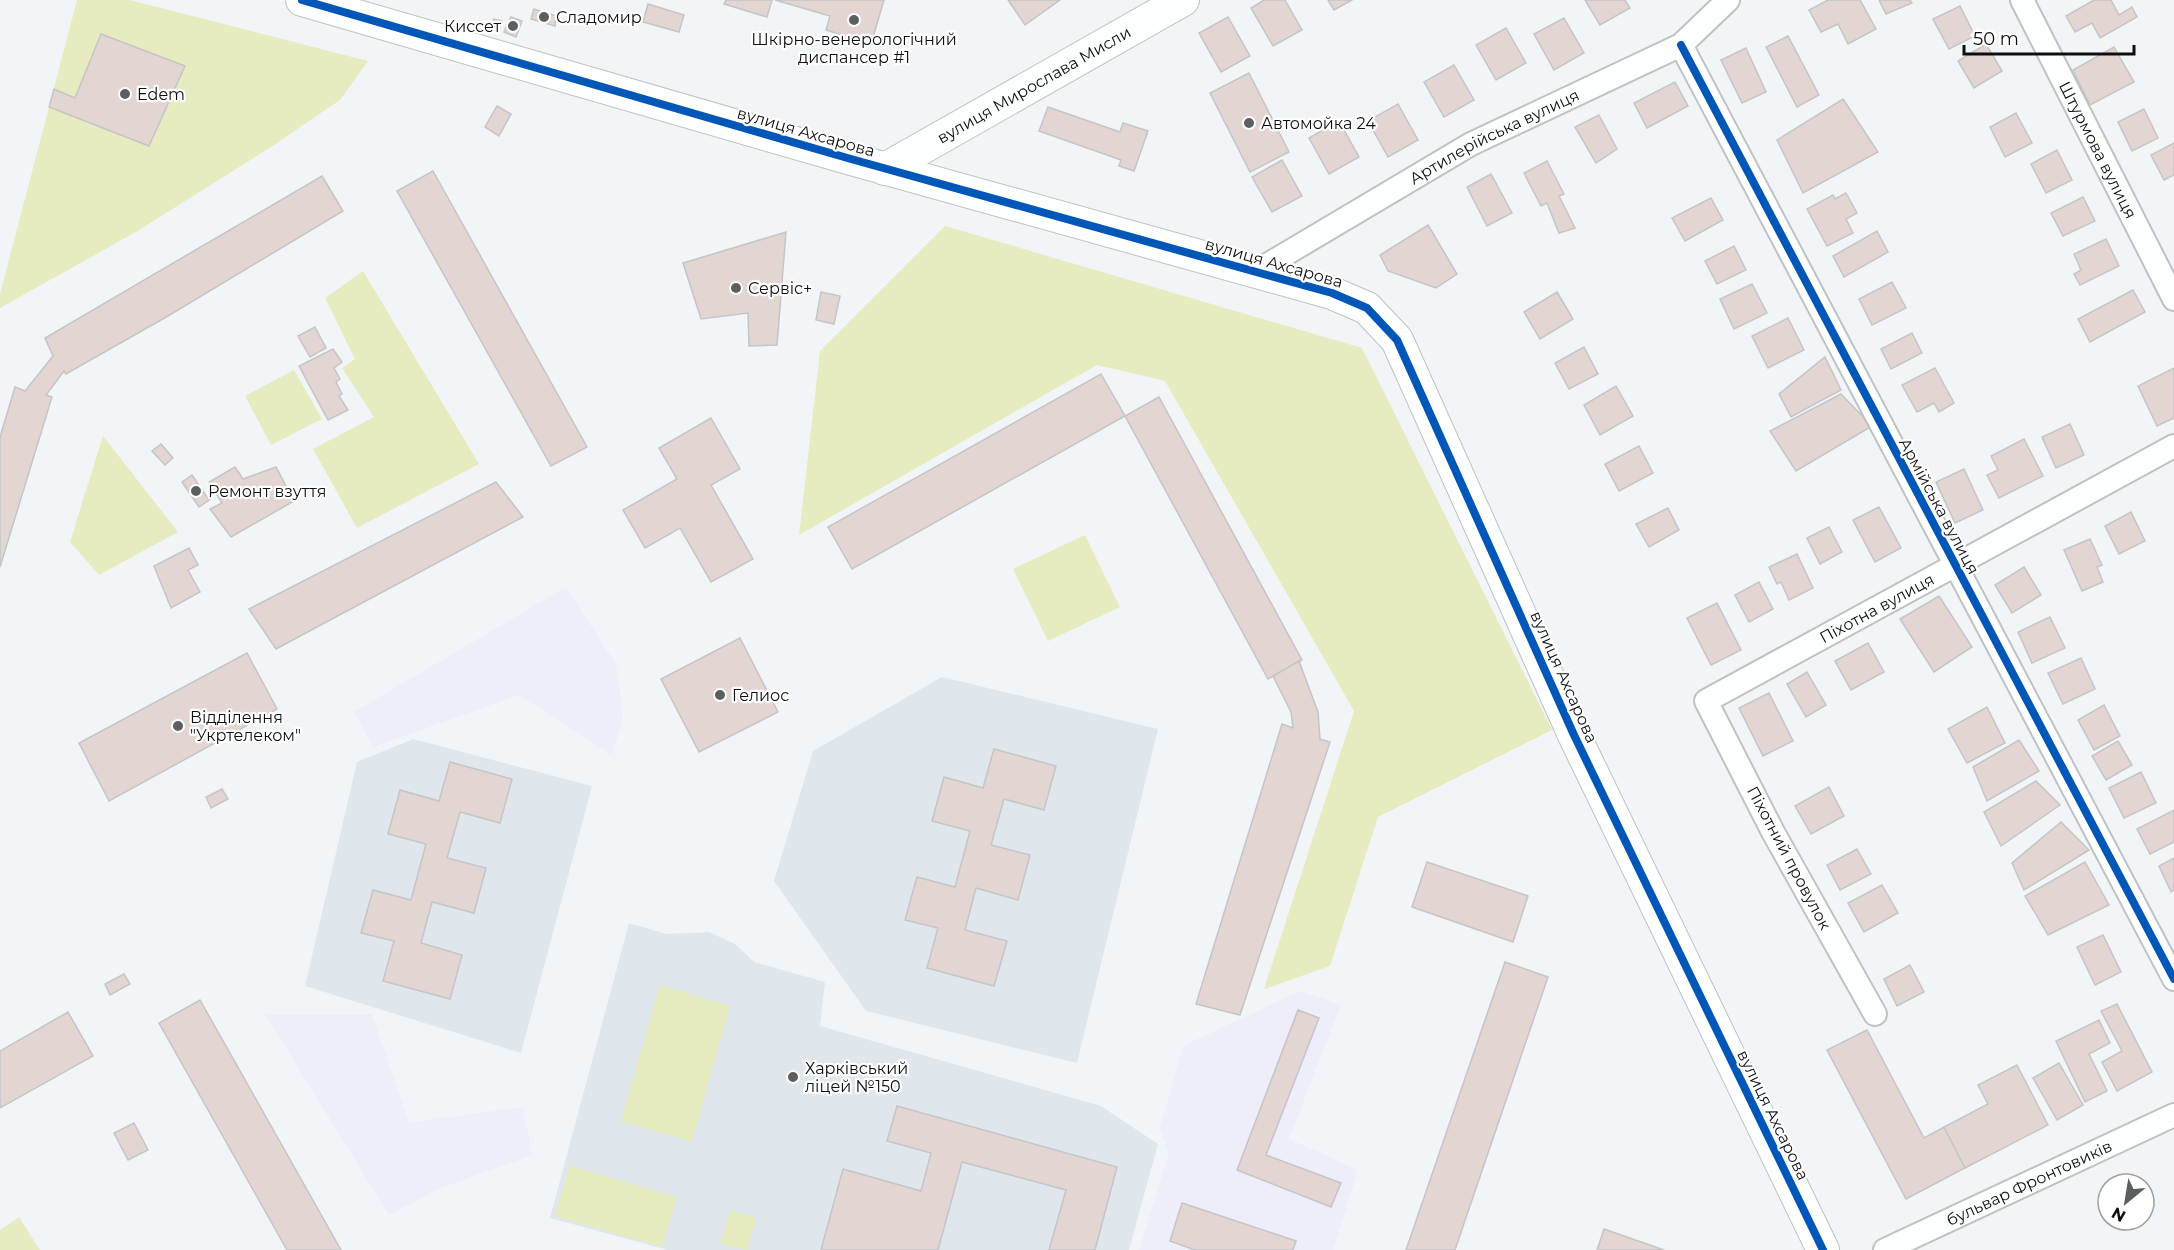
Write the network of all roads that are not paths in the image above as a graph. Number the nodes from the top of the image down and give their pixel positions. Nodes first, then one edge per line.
1 (302, 0) edge
2 (1183, 0) edge
3 (1728, 0) edge
4 (2022, 0) edge
5 (1681, 45) junction
6 (885, 169) junction
7 (1257, 271) junction
8 (2174, 299) edge
9 (2174, 446) edge
10 (1954, 564) junction
11 (1706, 701) joint
12 (2174, 979) edge
13 (1875, 1014) dead end
14 (2174, 1115) edge
15 (1823, 1250) edge
16 (1885, 1250) edge

1 - 6 street, вулиця Ахсарова
2 - 6 street, вулиця Мирослава Мисли
3 - 5 street, Артилерійська вулиця
4 - 8 street, Штурмова вулиця
5 - 7 street, Артилерійська вулиця
5 - 10 street, Армійська вулиця
6 - 7 street, вулиця Ахсарова
7 - 15 street, вулиця Ахсарова
9 - 10 street, Піхотна вулиця
10 - 11 street, Піхотна вулиця
10 - 12 street, Армійська вулиця
11 - 13 street, Піхотний провулок
14 - 16 street, бульвар Фронтовиків

